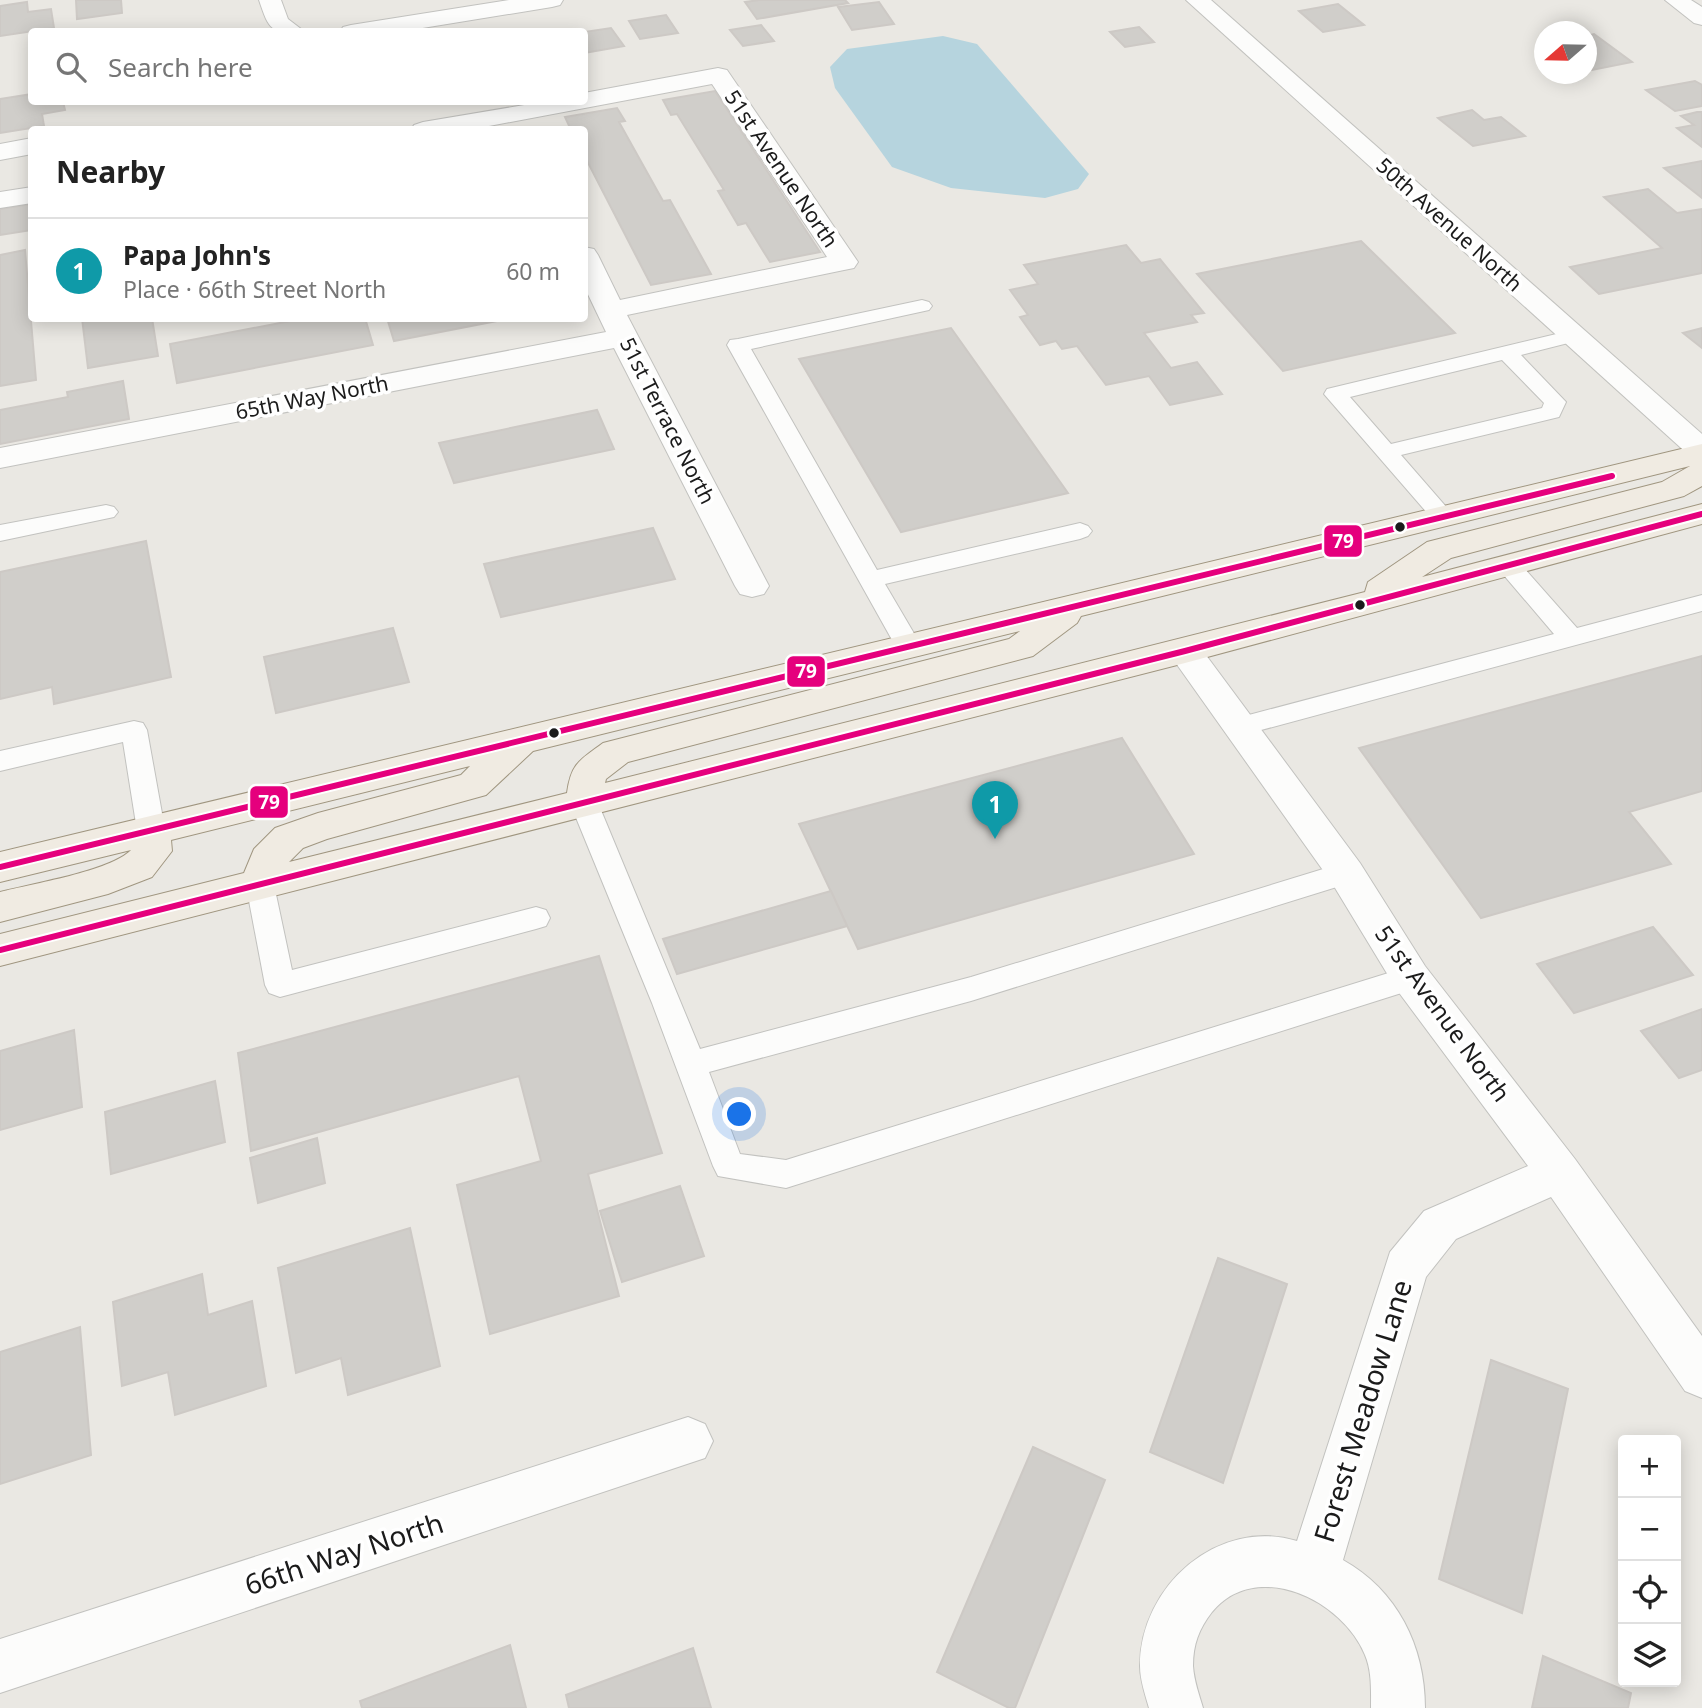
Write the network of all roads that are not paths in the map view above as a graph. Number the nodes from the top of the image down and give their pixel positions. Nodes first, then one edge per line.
1 (270, 0) edge
2 (552, 0) edge
3 (1197, 0) edge
4 (1676, 0) edge
5 (1702, 18) edge
6 (286, 27) edge
7 (376, 28) edge
8 (588, 100) edge
9 (571, 105) edge
10 (518, 122) edge
11 (470, 126) edge
12 (28, 147) edge
13 (0, 152) edge
14 (28, 196) edge
15 (0, 200) edge
16 (844, 262) joint
17 (588, 263) edge
18 (922, 306) dead end
19 (618, 323) junction
20 (1573, 336) junction
21 (1507, 352) junction
22 (1386, 452) junction
23 (1702, 452) edge
24 (0, 458) edge
25 (1702, 473) edge
26 (106, 512) dead end
27 (1702, 514) edge
28 (1443, 517) junction
29 (1080, 531) dead end
30 (0, 533) edge
31 (1508, 566) junction
32 (872, 579) junction
33 (752, 586) dead end
34 (1702, 603) edge
35 (1077, 605) junction
36 (1355, 606) junction
37 (1572, 638) junction
38 (909, 646) junction
39 (1185, 652) junction
40 (1239, 727) junction
41 (522, 740) junction
42 (0, 761) edge
43 (584, 803) junction
44 (151, 830) junction
45 (0, 867) edge
46 (1346, 873) junction
47 (260, 885) junction
48 (0, 907) edge
49 (536, 918) dead end
50 (0, 950) edge
51 (1411, 978) junction
52 (691, 1065) junction
53 (1559, 1173) junction
54 (1702, 1375) edge
55 (688, 1441) dead end
56 (1314, 1570) junction
57 (0, 1666) edge
58 (1176, 1708) edge
59 (1398, 1708) edge

1 - 6 street
2 - 7 street
3 - 20 street, 50th Avenue North
4 - 5 street
8 - 16 street, 51st Avenue North
9 - 10 street
10 - 11 street
12 - 13 street
14 - 15 street
16 - 19 street, 65th Way North
17 - 19 street, 51st Terrace North
18 - 32 lane
19 - 24 street, 65th Way North
19 - 33 street, 51st Terrace North
20 - 21 lane
20 - 23 street, 50th Avenue North
21 - 22 lane
21 - 22 lane
22 - 28 lane
23 - 28 main road
25 - 36 main road
26 - 30 lane
27 - 31 main road
28 - 35 main road
29 - 32 lane
31 - 36 main road
31 - 37 lane
32 - 38 lane
34 - 37 lane
35 - 38 main road
35 - 43 main road
36 - 39 main road
37 - 40 lane
38 - 41 main road
39 - 40 street, 51st Avenue North
39 - 43 main road
40 - 46 street, 51st Avenue North
41 - 44 main road
41 - 47 main road
42 - 44 lane
43 - 47 main road
43 - 52 lane
44 - 45 main road
44 - 48 main road
46 - 51 street, 51st Avenue North
46 - 52 lane
47 - 49 lane
47 - 50 main road
51 - 52 lane
51 - 53 street, 51st Avenue North
53 - 54 street, 51st Avenue North
53 - 56 street, Forest Meadow Lane
55 - 57 street, 66th Way North
56 - 58 street, Forest Meadow Lane
56 - 59 street, Forest Meadow Lane

